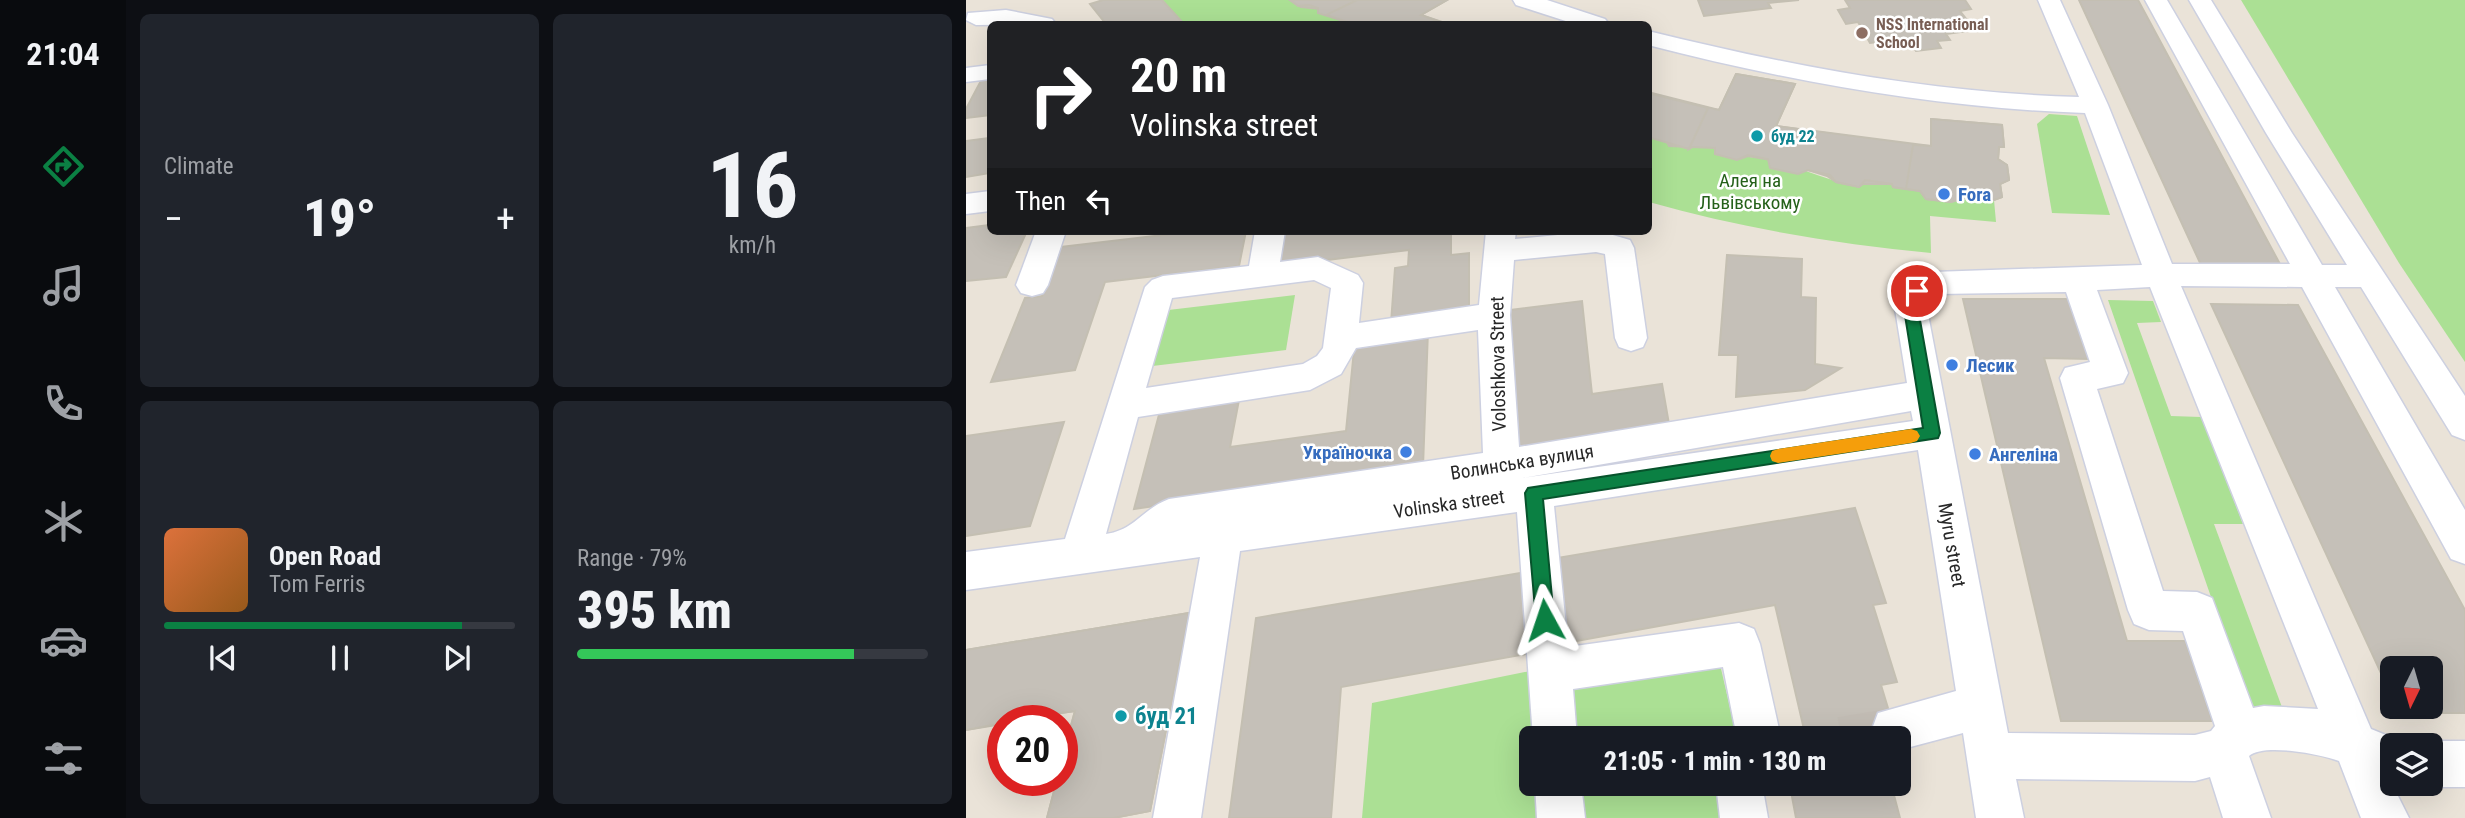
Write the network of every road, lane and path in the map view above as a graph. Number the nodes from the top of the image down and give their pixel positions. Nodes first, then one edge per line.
1 (1524, 0) edge
2 (2049, 0) edge
3 (2156, 0) edge
4 (2200, 0) edge
5 (976, 18) edge
6 (1025, 21) edge
7 (1588, 21) edge
8 (1652, 39) edge
9 (987, 72) edge
10 (966, 75) edge
11 (2095, 104) junction
12 (987, 201) edge
13 (966, 204) edge
14 (1050, 235) edge
15 (1269, 235) edge
16 (1500, 241) edge
17 (1263, 275) junction
18 (2161, 275) junction
19 (2309, 275) junction
20 (2370, 276) junction
21 (2078, 280) junction
22 (1032, 285) dead end
23 (1494, 315) junction
24 (1341, 338) junction
25 (1632, 338) dead end
26 (1926, 394) junction
27 (1125, 405) junction
28 (2465, 425) edge
29 (1932, 433) junction
30 (1513, 485) junction
31 (1223, 535) junction
32 (2465, 547) edge
33 (1129, 549) junction
34 (1080, 555) junction
35 (966, 571) edge
36 (1549, 671) junction
37 (1981, 706) junction
38 (1554, 726) edge
39 (1757, 726) edge
40 (1905, 726) tunnel mouth
41 (2232, 741) junction
42 (2373, 754) edge
43 (1989, 756) junction
44 (2443, 764) edge
45 (2465, 764) edge
46 (1559, 796) edge
47 (1741, 796) edge
48 (1177, 818) edge
49 (1561, 818) edge
50 (1744, 818) edge
51 (2000, 818) edge
52 (2247, 818) edge
53 (2385, 818) edge

1 - 7 street
2 - 11 street
3 - 19 street
4 - 20 street
5 - 6 street
8 - 11 street
9 - 10 street
11 - 18 street
12 - 13 street
14 - 22 street
15 - 17 street
16 - 23 street, Voloshkova Street
16 - 25 street
17 - 24 street
17 - 27 street
18 - 19 street
18 - 21 street
18 - 42 street
19 - 20 street
19 - 32 street
20 - 28 street
21 - 26 street, Myru street
21 - 41 street
23 - 24 street
23 - 30 street, Voloshkova Street
24 - 27 street
26 - 29 street, Myru street
26 - 30 street, Волинська вулиця
27 - 34 street
29 - 30 street, Volinska street
29 - 37 street, Myru street
30 - 31 street, Volinska street
30 - 33 street, Волинська вулиця
30 - 36 street, Voloshkova Street
31 - 33 street, Volinska street
31 - 48 street
33 - 34 street, Volinska street
34 - 35 street, Volinska street
36 - 38 street, Voloshkova Street
36 - 39 street
37 - 40 street
37 - 43 street, Myru street
41 - 42 street
41 - 43 street
41 - 52 street
42 - 53 street
43 - 51 street, Myru street
44 - 45 street
46 - 49 street
47 - 50 street

